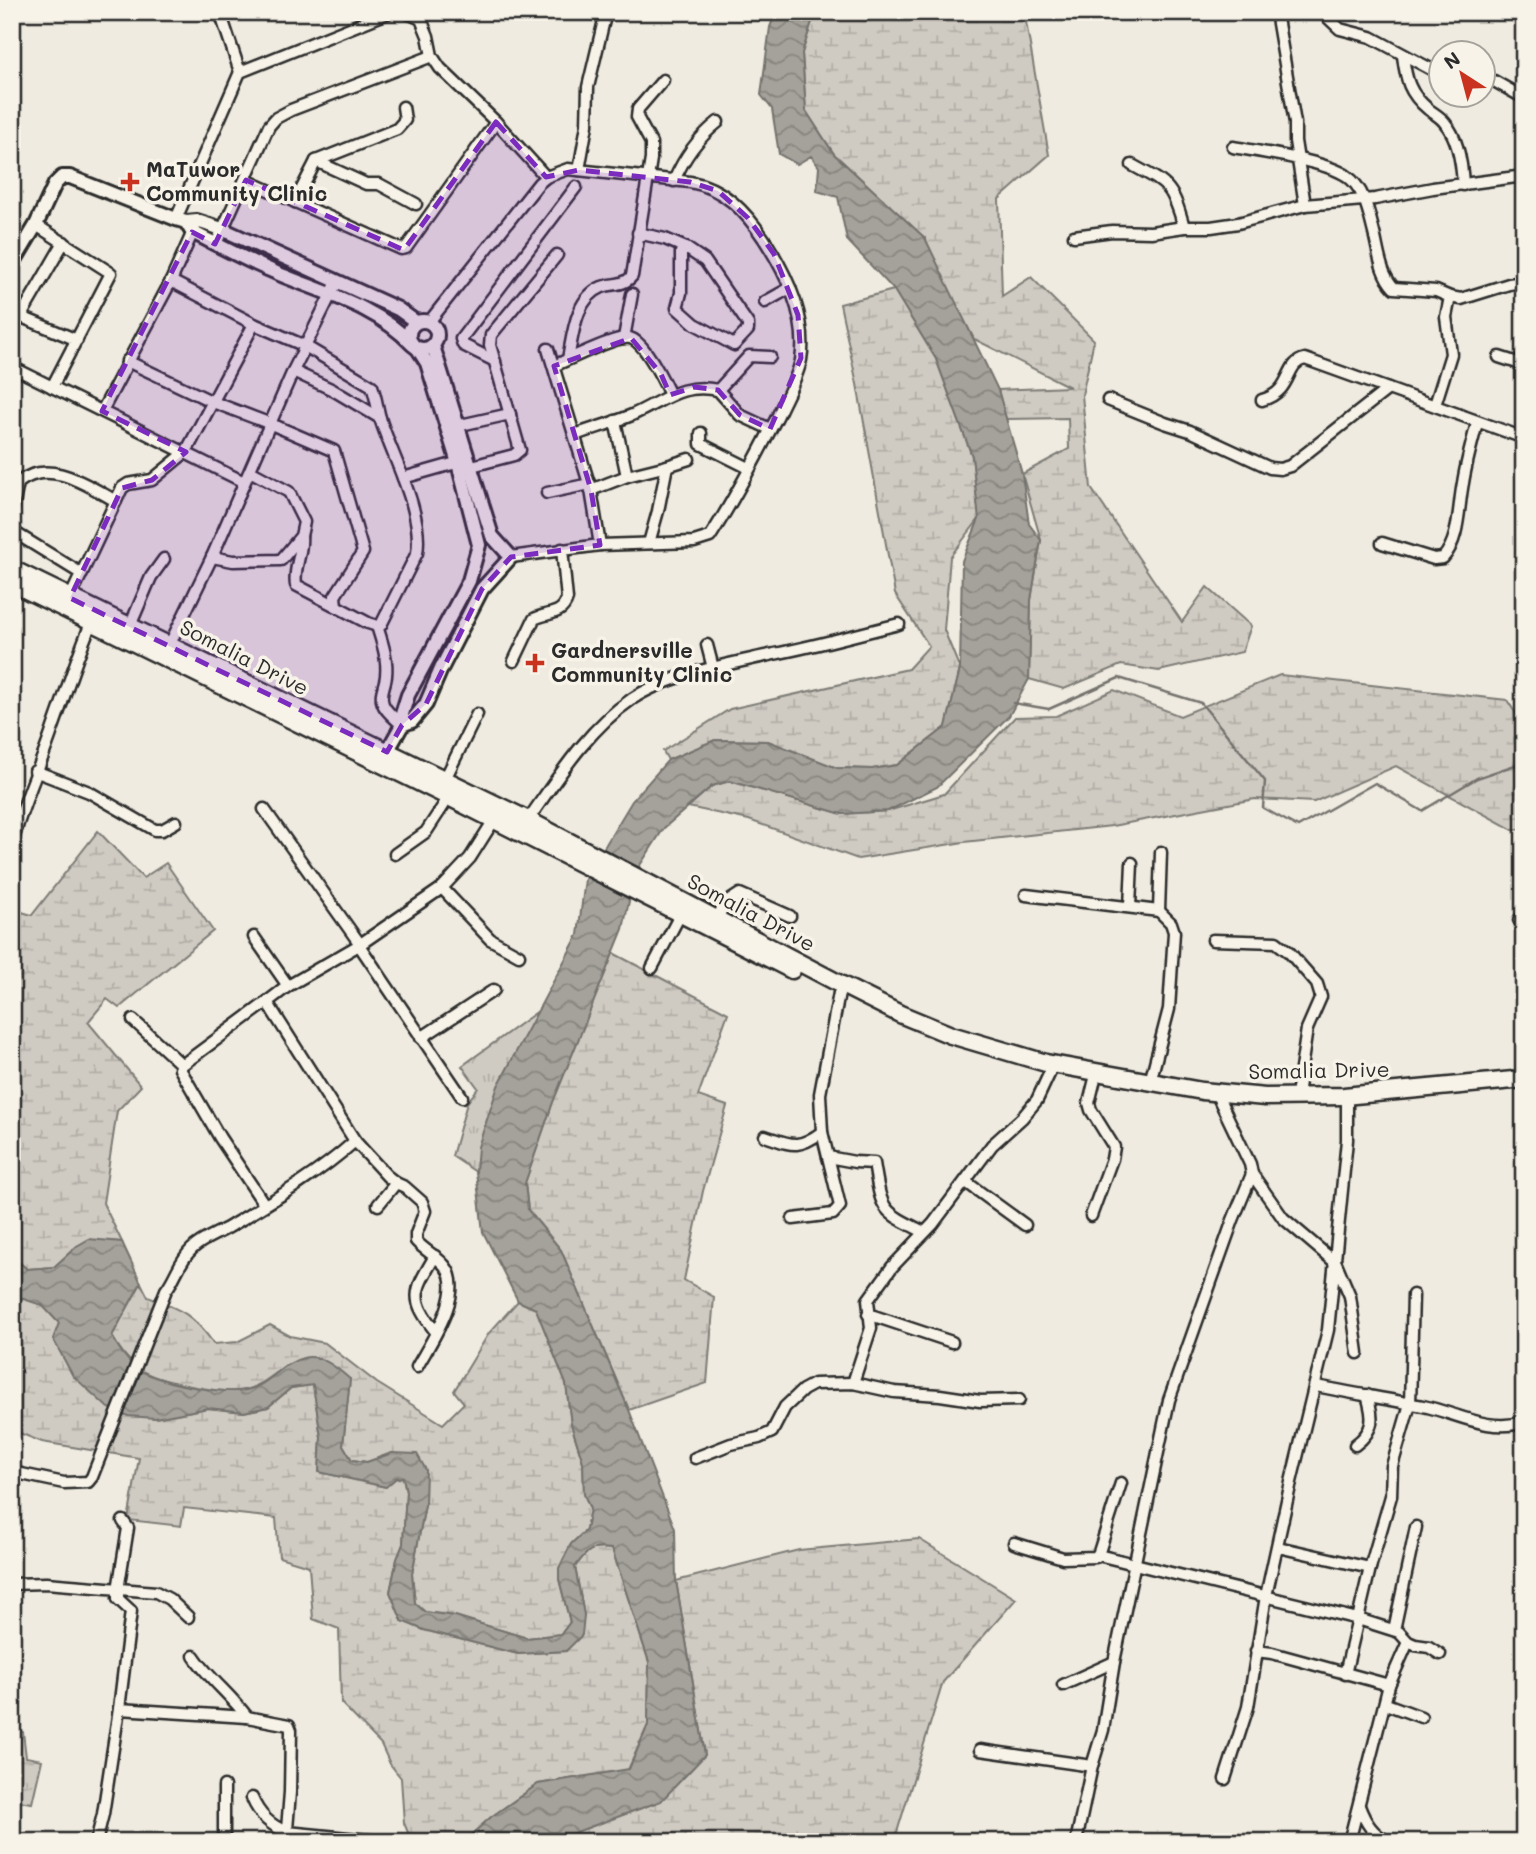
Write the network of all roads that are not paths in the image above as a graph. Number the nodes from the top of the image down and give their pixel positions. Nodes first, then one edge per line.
1 (390, 12) edge
2 (405, 12) edge
3 (606, 12) edge
4 (1276, 12) edge
5 (1322, 12) edge
6 (222, 13) edge
7 (419, 16) edge
8 (1403, 56) junction
9 (432, 57) junction
10 (1428, 68) edge
11 (240, 72) junction
12 (663, 80) dead end
13 (1498, 83) edge
14 (1524, 98) edge
15 (403, 107) dead end
16 (496, 122) junction
17 (718, 122) dead end
18 (1233, 147) dead end
19 (1298, 159) junction
20 (316, 161) junction
21 (1132, 165) dead end
22 (579, 170) junction
23 (1524, 176) edge
24 (546, 177) junction
25 (647, 178) junction
26 (246, 180) junction
27 (674, 181) junction
28 (1463, 185) junction
29 (576, 187) dead end
30 (1366, 200) junction
31 (295, 202) junction
32 (415, 204) dead end
33 (1305, 205) junction
34 (188, 224) junction
35 (36, 225) junction
36 (1184, 228) junction
37 (222, 229) junction
38 (638, 233) junction
39 (1074, 236) dead end
40 (64, 242) junction
41 (216, 244) junction
42 (686, 248) junction
43 (557, 255) dead end
44 (12, 265) edge
45 (171, 281) junction
46 (1524, 282) edge
47 (334, 288) junction
48 (790, 288) junction
49 (632, 294) dead end
50 (1450, 297) junction
51 (765, 302) dead end
52 (17, 314) edge
53 (423, 322) junction
54 (254, 324) junction
55 (624, 338) junction
56 (76, 340) junction
57 (433, 345) junction
58 (734, 345) junction
59 (305, 346) junction
60 (415, 346) junction
61 (548, 349) dead end
62 (749, 356) junction
63 (1499, 356) dead end
64 (770, 357) dead end
65 (568, 359) junction
66 (127, 361) junction
67 (495, 361) junction
68 (1524, 365) edge
69 (554, 366) junction
70 (12, 367) edge
71 (293, 371) junction
72 (52, 387) junction
73 (1388, 389) junction
74 (718, 390) junction
75 (670, 395) junction
76 (1108, 400) dead end
77 (1262, 401) dead end
78 (213, 402) junction
79 (1434, 405) junction
80 (102, 411) junction
81 (510, 414) junction
82 (380, 418) junction
83 (615, 421) junction
84 (1477, 423) junction
85 (271, 424) junction
86 (456, 426) junction
87 (771, 429) junction
88 (701, 433) dead end
89 (575, 435) junction
90 (1524, 438) edge
91 (186, 452) junction
92 (689, 459) dead end
93 (464, 463) junction
94 (667, 466) junction
95 (749, 468) junction
96 (250, 471) junction
97 (627, 476) junction
98 (403, 478) junction
99 (244, 482) junction
100 (590, 487) junction
101 (547, 493) dead end
102 (116, 501) junction
103 (12, 513) edge
104 (12, 531) edge
105 (300, 536) junction
106 (492, 536) junction
107 (649, 543) junction
108 (1382, 543) dead end
109 (479, 545) junction
110 (600, 545) junction
111 (562, 549) junction
112 (212, 557) junction
113 (511, 557) junction
114 (164, 559) dead end
115 (12, 569) edge
116 (82, 574) junction
117 (468, 581) junction
118 (12, 583) edge
119 (482, 589) junction
120 (70, 598) junction
121 (336, 606) junction
122 (92, 621) junction
123 (899, 624) dead end
124 (130, 626) junction
125 (377, 626) junction
126 (707, 645) dead end
127 (167, 650) junction
128 (514, 661) dead end
129 (426, 662) junction
130 (713, 668) junction
131 (440, 669) junction
132 (477, 714) dead end
133 (402, 725) junction
134 (384, 758) junction
135 (35, 771) junction
136 (445, 779) junction
137 (449, 797) junction
138 (264, 809) dead end
139 (494, 820) junction
140 (528, 820) junction
141 (176, 822) dead end
142 (12, 845) edge
143 (1161, 852) dead end
144 (395, 854) dead end
145 (583, 858) junction
146 (1132, 863) dead end
147 (442, 888) junction
148 (645, 889) junction
149 (1026, 895) dead end
150 (1130, 907) junction
151 (1158, 911) junction
152 (680, 915) junction
153 (790, 916) dead end
154 (716, 919) junction
155 (254, 937) dead end
156 (1213, 940) dead end
157 (360, 944) junction
158 (519, 955) dead end
159 (652, 968) dead end
160 (288, 986) junction
161 (494, 990) dead end
162 (839, 993) junction
163 (267, 1002) junction
164 (133, 1020) dead end
165 (421, 1038) junction
166 (181, 1065) junction
167 (1051, 1070) junction
168 (1095, 1079) junction
169 (1524, 1079) edge
170 (1150, 1082) junction
171 (1524, 1087) edge
172 (1219, 1095) junction
173 (1297, 1096) junction
174 (462, 1097) dead end
175 (1347, 1102) junction
176 (822, 1132) junction
177 (765, 1136) dead end
178 (355, 1141) junction
179 (828, 1157) junction
180 (1252, 1174) junction
181 (966, 1182) junction
182 (396, 1183) junction
183 (264, 1204) junction
184 (378, 1205) dead end
185 (1091, 1216) dead end
186 (793, 1219) dead end
187 (1025, 1225) dead end
188 (924, 1232) junction
189 (435, 1256) junction
190 (1336, 1264) junction
191 (1413, 1296) dead end
192 (869, 1314) junction
193 (436, 1332) junction
194 (952, 1342) dead end
195 (1358, 1353) dead end
196 (417, 1367) dead end
197 (853, 1383) junction
198 (1316, 1386) junction
199 (1367, 1395) junction
200 (1020, 1400) dead end
201 (1410, 1404) junction
202 (1524, 1422) edge
203 (1355, 1444) dead end
204 (695, 1458) dead end
205 (13, 1475) edge
206 (1121, 1483) dead end
207 (123, 1521) dead end
208 (1416, 1527) dead end
209 (1014, 1543) dead end
210 (1278, 1547) junction
211 (1098, 1555) junction
212 (1136, 1565) junction
213 (1370, 1568) junction
214 (12, 1584) edge
215 (118, 1590) junction
216 (1266, 1596) junction
217 (188, 1618) dead end
218 (1358, 1619) junction
219 (1394, 1630) junction
220 (1408, 1642) junction
221 (1256, 1651) junction
222 (1440, 1654) dead end
223 (194, 1657) dead end
224 (1114, 1662) junction
225 (1345, 1674) junction
226 (1063, 1685) dead end
227 (1389, 1685) junction
228 (1386, 1704) junction
229 (119, 1709) junction
230 (247, 1717) junction
231 (1421, 1717) dead end
232 (980, 1750) dead end
233 (1092, 1766) junction
234 (1225, 1779) dead end
235 (225, 1786) dead end
236 (251, 1798) dead end
237 (1359, 1805) junction
238 (287, 1837) edge
239 (379, 1841) edge
240 (96, 1842) edge
241 (224, 1842) edge
242 (1076, 1842) edge
243 (1349, 1842) edge
244 (1389, 1842) edge

1 - 11 street
2 - 7 street
3 - 22 street
4 - 19 street
5 - 8 street
6 - 11 street
7 - 9 street
8 - 10 street
8 - 28 street
9 - 16 street
9 - 26 street
11 - 34 street
12 - 25 street
13 - 14 street
15 - 20 street
16 - 24 street
16 - 31 street
17 - 27 street
18 - 19 street
19 - 30 street
19 - 33 street
20 - 31 street
20 - 32 street
21 - 36 street
22 - 24 street
22 - 25 street
23 - 28 street
24 - 53 street
25 - 27 street
25 - 38 street
26 - 31 street
26 - 37 street
27 - 48 street
28 - 30 street
29 - 67 street
30 - 33 street
30 - 50 street
33 - 36 street
34 - 35 street
34 - 37 street
34 - 41 street
34 - 45 street
35 - 40 street
35 - 44 street
36 - 39 street
37 - 41 street
37 - 47 street
38 - 42 street
38 - 65 street
40 - 52 street
40 - 56 street
41 - 47 street
42 - 58 street
42 - 58 street
43 - 67 street
45 - 54 street
45 - 66 street
46 - 50 street
47 - 53 street
47 - 59 street
47 - 60 street
48 - 51 street
48 - 87 street
49 - 55 street
50 - 79 street
52 - 56 street
53 - 57 street
53 - 60 street
54 - 59 street
54 - 78 street
55 - 65 street
55 - 75 street
56 - 72 street
57 - 60 street
57 - 86 street
58 - 62 street
59 - 71 street
59 - 82 street
60 - 93 street
61 - 69 street
62 - 64 street
62 - 74 street
63 - 68 street
65 - 69 street
66 - 78 street
66 - 80 street
67 - 81 street
69 - 89 street
70 - 72 street
71 - 82 street
71 - 85 street
72 - 80 street
73 - 76 street
73 - 77 street
73 - 79 street
74 - 75 street
74 - 87 street
75 - 83 street
78 - 85 street
78 - 91 street
79 - 84 street
80 - 91 street
81 - 86 street
81 - 93 street
82 - 98 street
83 - 89 street
83 - 97 street
84 - 90 street
84 - 108 street
85 - 96 street
85 - 121 street
86 - 93 street
87 - 95 street
88 - 95 street
89 - 100 street
91 - 99 street
91 - 102 street
92 - 94 street
93 - 98 street
93 - 106 street
93 - 109 street
94 - 97 street
94 - 107 street
95 - 107 street
96 - 99 street
96 - 105 street
97 - 100 street
98 - 125 street
99 - 112 street
100 - 101 street
100 - 110 street
102 - 103 street
102 - 116 street
104 - 116 street
105 - 112 street
105 - 121 street
106 - 109 street
106 - 113 street
107 - 110 street
109 - 117 street
110 - 111 street
111 - 113 street
111 - 128 street
112 - 127 street
113 - 119 street
114 - 124 street
115 - 120 main road, Somalia Drive
116 - 120 street
117 - 119 street
117 - 129 street
118 - 122 main road, Somalia Drive
119 - 131 street
120 - 124 main road, Somalia Drive
121 - 125 street
122 - 127 main road, Somalia Drive
122 - 135 street
123 - 130 street
124 - 127 main road, Somalia Drive
125 - 133 street
126 - 130 street
127 - 134 main road, Somalia Drive
129 - 131 street
129 - 133 street
130 - 140 street
131 - 133 street
132 - 136 street
133 - 134 street
134 - 136 main road, Somalia Drive
134 - 137 main road, Somalia Drive
135 - 141 street
135 - 142 street
136 - 140 main road, Somalia Drive
137 - 139 main road, Somalia Drive
137 - 144 street
138 - 157 street
139 - 145 main road, Somalia Drive
139 - 147 street
140 - 145 main road, Somalia Drive
143 - 151 street
145 - 148 main road, Somalia Drive
146 - 150 street
147 - 157 street
147 - 158 street
148 - 152 main road, Somalia Drive
148 - 154 main road, Somalia Drive
149 - 150 street
150 - 151 street
151 - 170 street
152 - 159 street
152 - 162 main road, Somalia Drive
153 - 154 street
154 - 170 main road, Somalia Drive
155 - 160 street
156 - 173 street
157 - 160 street
157 - 165 street
160 - 163 street
161 - 165 street
162 - 167 main road, Somalia Drive
162 - 176 street
163 - 166 street
163 - 178 street
164 - 166 street
165 - 174 street
166 - 183 street
167 - 168 main road, Somalia Drive
167 - 181 street
168 - 172 main road, Somalia Drive
168 - 185 street
169 - 173 main road, Somalia Drive
170 - 172 main road, Somalia Drive
171 - 175 main road, Somalia Drive
172 - 173 main road, Somalia Drive
172 - 175 main road, Somalia Drive
172 - 180 street
175 - 190 street
176 - 177 street
176 - 179 street
178 - 182 street
178 - 183 street
179 - 186 street
179 - 188 street
180 - 190 street
180 - 212 street
181 - 187 street
181 - 188 street
182 - 184 street
182 - 189 street
183 - 205 street
188 - 192 street
189 - 193 street
189 - 193 street
190 - 195 street
190 - 198 street
191 - 201 street
192 - 194 street
192 - 197 street
193 - 196 street
197 - 200 street
197 - 204 street
198 - 199 street
198 - 210 street
199 - 201 street
199 - 203 street
201 - 202 street
201 - 213 street
206 - 211 street
207 - 215 street
208 - 219 street
209 - 211 street
210 - 213 street
210 - 216 street
211 - 212 street
212 - 216 street
212 - 224 street
213 - 218 street
214 - 215 street
215 - 217 street
215 - 229 street
216 - 218 street
216 - 221 street
218 - 219 street
218 - 225 street
219 - 220 street
220 - 222 street
220 - 227 street
221 - 225 street
221 - 234 street
223 - 230 street
224 - 226 street
224 - 233 street
225 - 227 street
227 - 228 street
228 - 231 street
228 - 237 street
229 - 230 street
229 - 240 street
230 - 238 street
232 - 233 street
233 - 242 street
235 - 241 street
236 - 238 street
237 - 243 street
237 - 244 street
238 - 239 street

